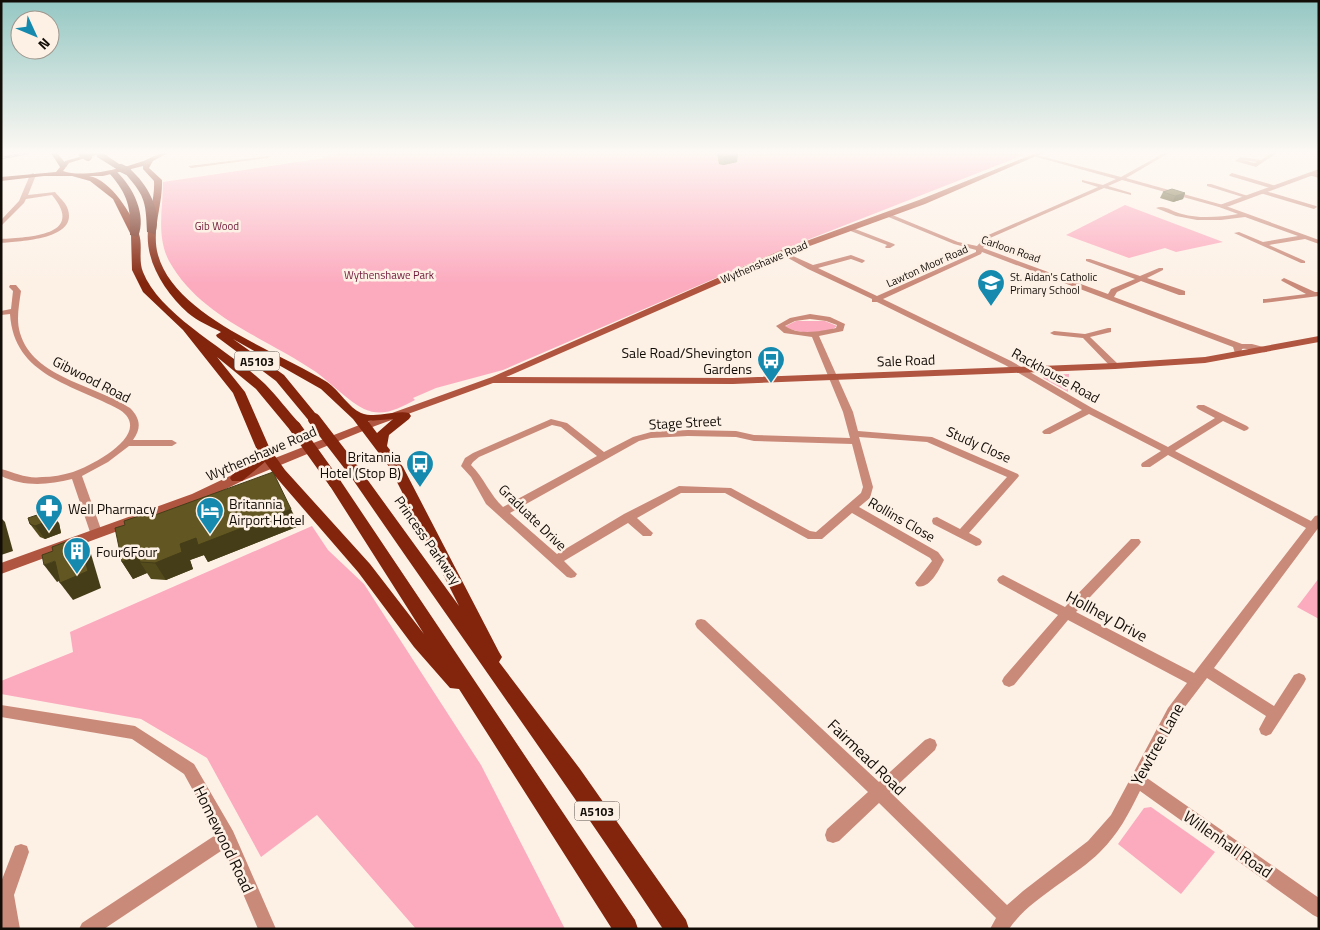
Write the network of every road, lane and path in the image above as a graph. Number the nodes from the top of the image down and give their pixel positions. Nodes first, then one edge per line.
1 (34, 196) edge
2 (56, 196) edge
3 (114, 196) edge
4 (131, 196) edge
5 (149, 196) edge
6 (159, 196) edge
7 (933, 196) edge
8 (1079, 196) edge
9 (1190, 196) edge
10 (1277, 196) edge
11 (1248, 197) edge
12 (25, 198) joint
13 (1222, 206) junction
14 (1314, 207) dead end
15 (1159, 208) dead end
16 (1246, 214) junction
17 (888, 215) junction
18 (1, 224) edge
19 (850, 229) junction
20 (152, 232) junction
21 (1237, 233) dead end
22 (135, 235) junction
23 (1306, 237) junction
24 (1, 241) edge
25 (1319, 242) edge
26 (1262, 244) junction
27 (892, 245) dead end
28 (980, 249) junction
29 (782, 253) junction
30 (862, 260) dead end
31 (1088, 260) dead end
32 (1303, 262) dead end
33 (810, 268) junction
34 (1161, 269) dead end
35 (1140, 278) junction
36 (1284, 280) dead end
37 (13, 287) dead end
38 (1182, 294) dead end
39 (1317, 295) edge
40 (1110, 297) junction
41 (875, 300) junction
42 (1266, 301) dead end
43 (12, 311) junction
44 (192, 311) junction
45 (1, 313) edge
46 (187, 328) junction
47 (1108, 330) dead end
48 (1054, 333) dead end
49 (815, 335) junction
50 (1085, 336) junction
51 (1319, 339) edge
52 (1239, 350) junction
53 (1115, 366) junction
54 (1021, 370) junction
55 (832, 378) junction
56 (492, 380) junction
57 (1201, 407) dead end
58 (1089, 410) junction
59 (400, 415) junction
60 (357, 416) junction
61 (1221, 418) junction
62 (368, 428) junction
63 (1244, 428) dead end
64 (1047, 432) dead end
65 (855, 438) junction
66 (127, 443) junction
67 (172, 443) dead end
68 (381, 445) junction
69 (264, 450) junction
70 (1169, 451) junction
71 (604, 457) junction
72 (275, 465) junction
73 (1146, 465) dead end
74 (1, 472) edge
75 (76, 475) junction
76 (252, 477) junction
77 (237, 478) junction
78 (288, 483) junction
79 (197, 496) junction
80 (851, 508) junction
81 (503, 512) junction
82 (628, 517) junction
83 (937, 521) dead end
84 (1316, 523) edge
85 (96, 532) junction
86 (647, 532) dead end
87 (962, 534) junction
88 (976, 542) dead end
89 (1135, 542) dead end
90 (556, 560) junction
91 (1, 569) edge
92 (571, 574) dead end
93 (1003, 580) dead end
94 (921, 583) dead end
95 (1067, 613) junction
96 (701, 624) dead end
97 (1205, 670) junction
98 (1299, 679) dead end
99 (1009, 681) dead end
100 (1196, 682) junction
101 (513, 697) junction
102 (482, 708) junction
103 (1, 711) edge
104 (1275, 714) junction
105 (1266, 728) dead end
106 (930, 745) dead end
107 (1137, 780) junction
108 (880, 793) junction
109 (834, 835) dead end
110 (227, 837) junction
111 (21, 852) dead end
112 (1319, 909) edge
113 (1003, 923) edge
114 (11, 929) edge
115 (88, 929) edge
116 (267, 929) edge
117 (626, 929) edge
118 (677, 929) edge

1 - 12 street
2 - 24 street
3 - 22 highway, A5103
4 - 22 highway
5 - 20 highway, Princess Parkway
6 - 20 highway, A5103
7 - 17 main road, Wythenshawe Road
8 - 28 street, Lawton Moor Road
9 - 13 street
10 - 14 street
11 - 13 street
12 - 18 street
13 - 16 street
15 - 16 street
16 - 23 street
17 - 19 main road, Wythenshawe Road
17 - 28 street, Carloon Road
19 - 27 street
19 - 29 main road, Wythenshawe Road
20 - 44 highway, Princess Parkway / A5103
21 - 26 street
22 - 46 highway, A5103
23 - 25 street
23 - 26 street
26 - 32 street
28 - 40 street, Carloon Road
28 - 41 street, Lawton Moor Road
29 - 33 street, Rackhouse Road
29 - 56 main road, Wythenshawe Road
30 - 33 street
31 - 35 street
33 - 41 street, Rackhouse Road
34 - 35 street
35 - 38 street
35 - 40 street
36 - 39 street
37 - 43 street, Gibwood Road
39 - 42 street
40 - 52 street, Carloon Road
41 - 54 street, Rackhouse Road
43 - 45 street
43 - 66 street, Gibwood Road
44 - 60 highway
44 - 101 highway, Princess Parkway / A5103, bridge
46 - 69 highway
46 - 102 highway, A5103, bridge
47 - 50 street
48 - 50 street
49 - 49 street
49 - 55 street
50 - 53 street
51 - 52 main road, Sale Road
52 - 53 main road, Sale Road
53 - 54 main road, Sale Road
54 - 55 main road, Sale Road
54 - 58 street, Rackhouse Road
55 - 56 main road, Sale Road
55 - 65 street
56 - 59 main road, Wythenshawe Road
57 - 61 street
58 - 64 street
58 - 70 street, Rackhouse Road
59 - 60 highway
59 - 62 main road, Wythenshawe Road
59 - 68 highway
60 - 62 highway
61 - 63 street
61 - 70 street
62 - 68 highway
62 - 72 main road, Wythenshawe Road
65 - 71 street, Stage Street
65 - 80 street
65 - 87 street, Study Close
66 - 67 street
66 - 75 street
68 - 101 highway
69 - 72 highway
69 - 77 highway
70 - 73 street
70 - 84 street, Rackhouse Road
71 - 81 street, Stage Street
71 - 81 street, Graduate Drive
72 - 76 main road, Wythenshawe Road
72 - 77 main road, Wythenshawe Road
72 - 78 highway
74 - 75 street
75 - 85 street
76 - 78 highway
76 - 79 main road, Wythenshawe Road
77 - 79 main road, Wythenshawe Road
78 - 102 highway
79 - 85 main road
80 - 82 street
80 - 94 street, Rollins Close
81 - 90 street, Graduate Drive
82 - 86 street
82 - 90 street
83 - 87 street
84 - 97 street, Yewtree Lane
85 - 91 main road
87 - 88 street
89 - 95 street
90 - 92 street, Graduate Drive
93 - 95 street, Hollhey Drive
95 - 99 street
95 - 100 street, Hollhey Drive
96 - 108 street, Fairmead Road
97 - 100 street, Yewtree Lane
97 - 104 street
98 - 104 street
100 - 107 street, Yewtree Lane
101 - 118 highway, Princess Parkway / A5103
102 - 117 highway, A5103
103 - 110 street, Homewood Road
104 - 105 street
106 - 108 street
107 - 112 street, Willenhall Road
107 - 113 street, Yewtree Lane
108 - 109 street
108 - 113 street, Fairmead Road
110 - 115 street
110 - 116 street, Homewood Road
111 - 114 street

